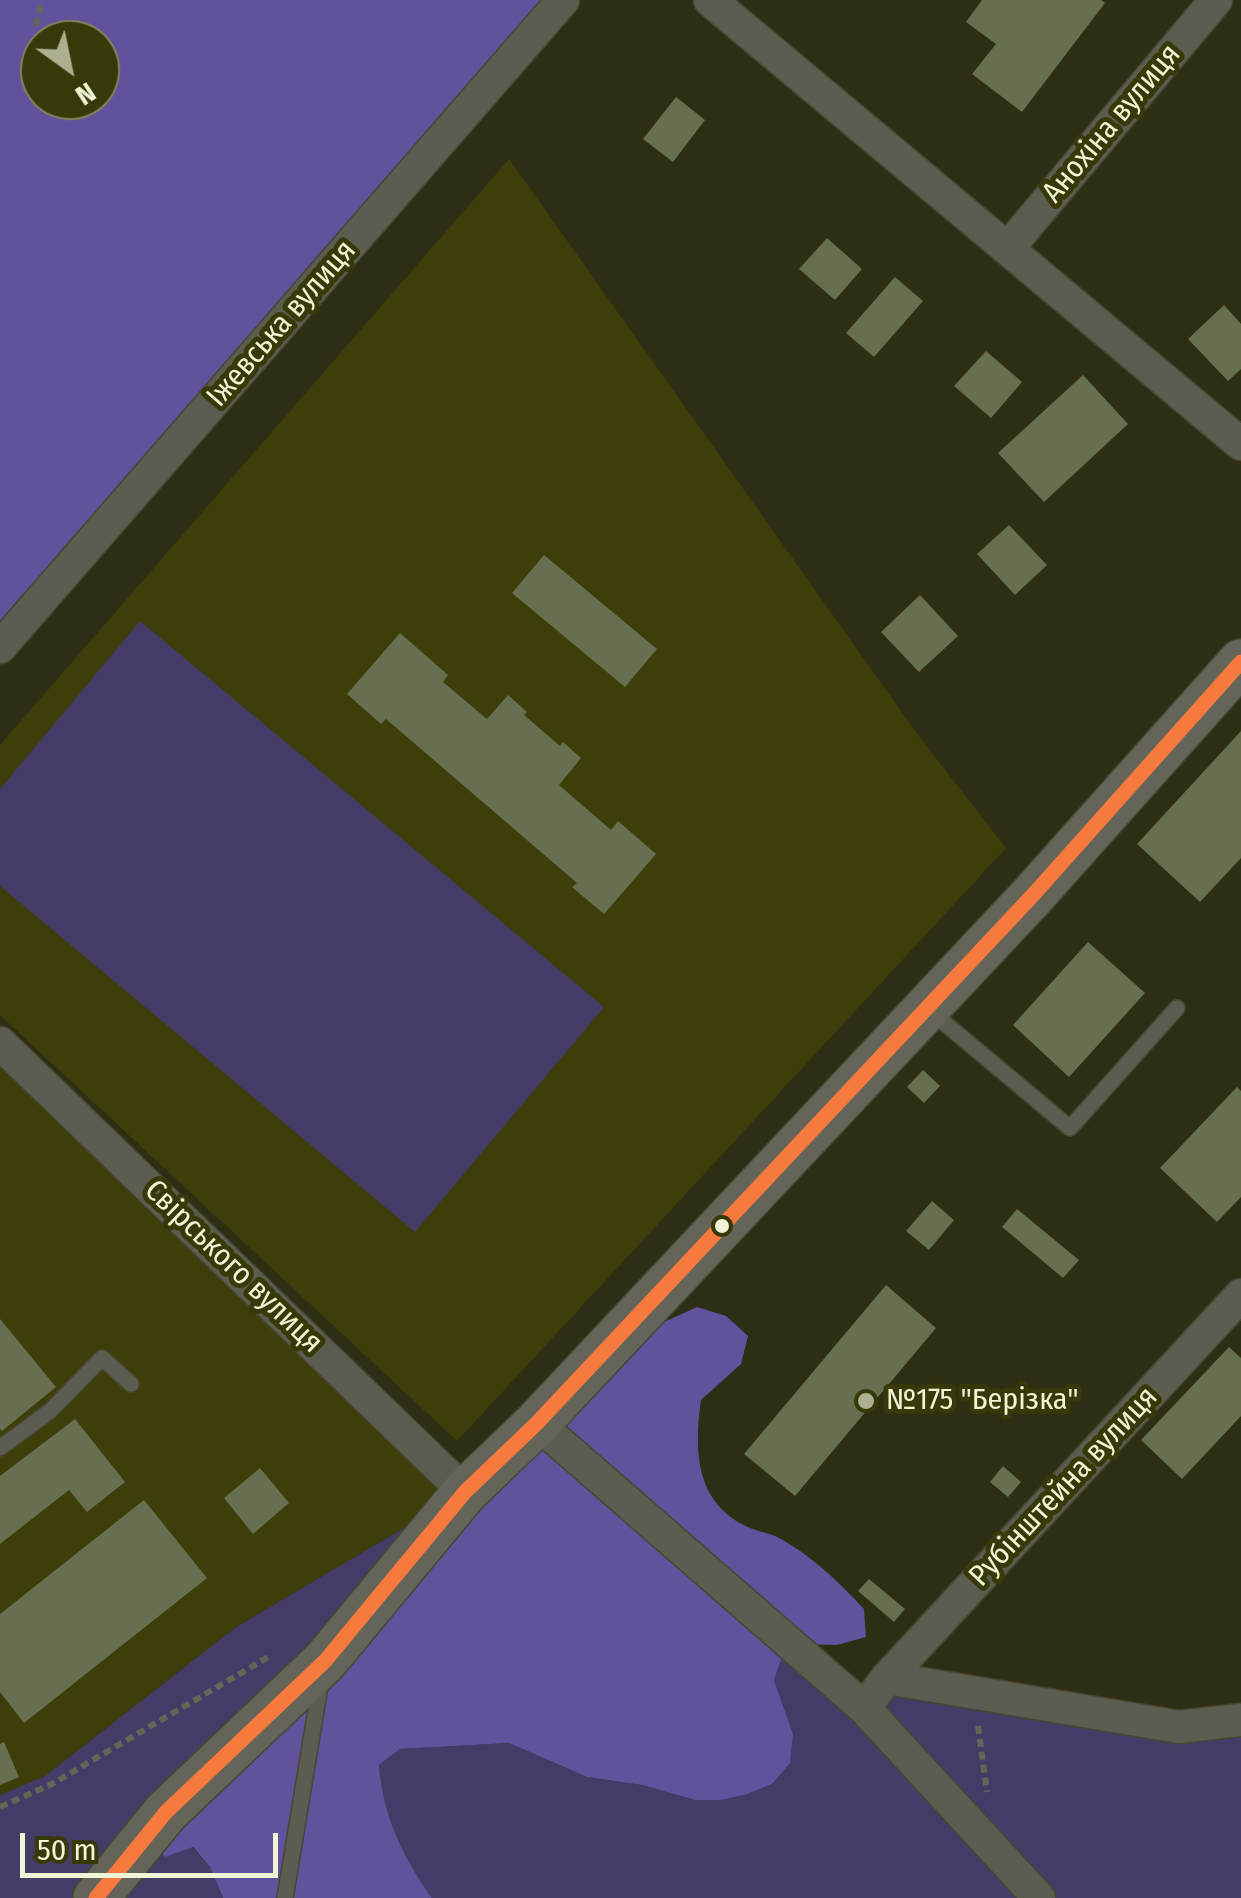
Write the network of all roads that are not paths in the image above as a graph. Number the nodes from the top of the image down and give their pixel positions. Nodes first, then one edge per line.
1 (563, 0) edge
2 (710, 0) edge
3 (1216, 0) edge
4 (1008, 248) junction
5 (1241, 444) edge
6 (0, 647) edge
7 (1241, 662) edge
8 (926, 1007) junction
9 (1177, 1008) dead end
10 (0, 1043) edge
11 (1241, 1295) edge
12 (131, 1384) dead end
13 (537, 1423) junction
14 (0, 1448) edge
15 (465, 1492) junction
16 (324, 1660) junction
17 (888, 1678) junction
18 (864, 1708) junction
19 (1241, 1720) edge
20 (96, 1898) edge
21 (285, 1898) edge
22 (1040, 1898) edge

1 - 6 street, Іжевська вулиця
2 - 4 street
3 - 4 street, Анохіна вулиця
4 - 5 street
7 - 8 main road
8 - 9 lane
8 - 13 main road
10 - 15 street, Свірського вулиця
11 - 17 street, Рубінштейна вулиця
12 - 14 lane
13 - 15 main road
13 - 18 street
15 - 16 main road
16 - 20 main road
16 - 21 lane
17 - 18 street, Рубінштейна вулиця
17 - 19 street
18 - 22 street

